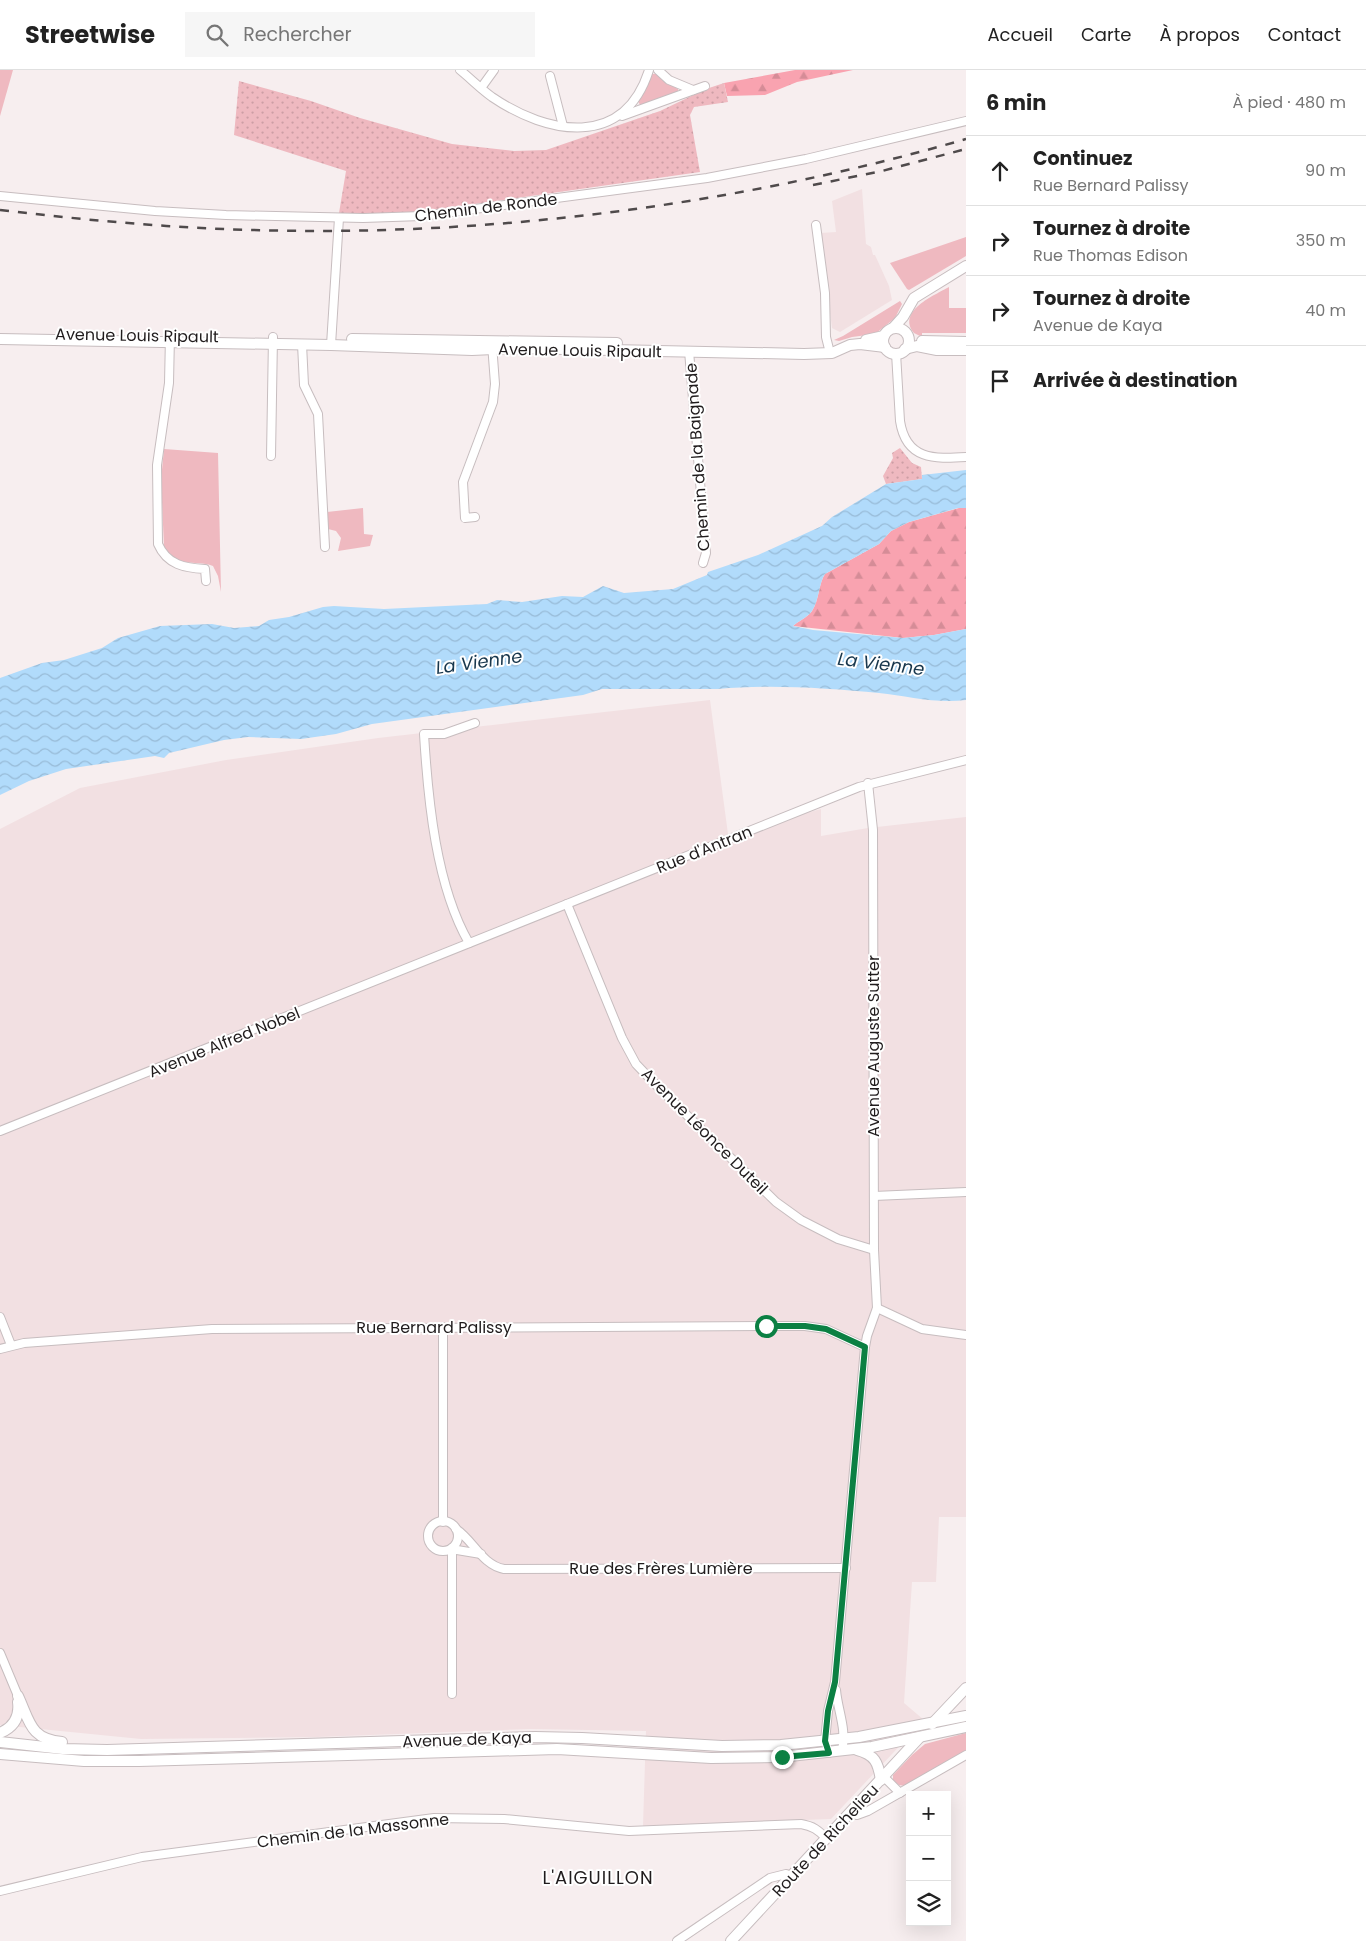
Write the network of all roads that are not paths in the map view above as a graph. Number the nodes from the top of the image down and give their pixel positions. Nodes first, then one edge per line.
1 (460, 70) edge
2 (494, 70) edge
3 (649, 70) edge
4 (658, 70) edge
5 (550, 76) dead end
6 (705, 86) dead end
7 (481, 88) junction
8 (693, 90) junction
9 (615, 118) junction
10 (966, 121) edge
11 (563, 126) junction
12 (0, 196) edge
13 (339, 218) junction
14 (816, 225) dead end
15 (966, 266) edge
16 (906, 311) junction
17 (893, 328) junction
18 (0, 333) edge
19 (906, 334) junction
20 (0, 339) edge
21 (170, 339) junction
22 (273, 341) junction
23 (884, 341) junction
24 (331, 342) junction
25 (966, 342) edge
26 (302, 344) junction
27 (492, 345) junction
28 (829, 350) junction
29 (966, 350) edge
30 (689, 351) junction
31 (901, 351) junction
32 (271, 456) dead end
33 (966, 457) edge
34 (475, 518) dead end
35 (325, 547) dead end
36 (703, 563) dead end
37 (206, 581) dead end
38 (475, 723) dead end
39 (966, 760) edge
40 (868, 783) junction
41 (567, 904) junction
42 (469, 943) junction
43 (448, 952) joint
44 (0, 1131) edge
45 (966, 1192) edge
46 (874, 1196) junction
47 (874, 1250) junction
48 (877, 1308) junction
49 (0, 1317) edge
50 (442, 1327) junction
51 (966, 1335) edge
52 (11, 1345) junction
53 (865, 1347) junction
54 (0, 1349) edge
55 (443, 1522) junction
56 (456, 1529) junction
57 (452, 1548) junction
58 (481, 1554) junction
59 (846, 1568) junction
60 (0, 1653) edge
61 (835, 1682) junction
62 (966, 1688) edge
63 (452, 1694) dead end
64 (18, 1696) junction
65 (966, 1716) edge
66 (932, 1724) junction
67 (966, 1728) edge
68 (0, 1733) edge
69 (845, 1739) junction
70 (918, 1739) junction
71 (825, 1741) junction
72 (0, 1742) edge
73 (147, 1749) junction
74 (856, 1749) junction
75 (842, 1751) junction
76 (829, 1753) junction
77 (0, 1754) edge
78 (966, 1755) edge
79 (882, 1778) junction
80 (900, 1793) junction
81 (851, 1814) junction
82 (826, 1838) junction
83 (791, 1876) junction
84 (0, 1891) edge
85 (677, 1941) edge
86 (731, 1941) edge

1 - 7 street
2 - 7 street
3 - 9 street
4 - 8 street
5 - 11 street
6 - 8 street
7 - 11 street
8 - 9 street
9 - 11 street
10 - 13 street, Chemin de Ronde
12 - 13 street, Chemin de Ronde
13 - 24 street
14 - 28 street
15 - 16 main road
16 - 17 main road
16 - 19 main road
17 - 19 main road
17 - 23 main road
18 - 21 main road, Avenue Louis Ripault
19 - 25 main road
19 - 31 main road
20 - 21 main road, Avenue Louis Ripault
21 - 22 main road, Avenue Louis Ripault
21 - 37 street
22 - 24 main road, Avenue Louis Ripault
22 - 26 main road, Avenue Louis Ripault
22 - 32 street
23 - 28 main road, Avenue Louis Ripault
23 - 31 main road
24 - 26 main road, Avenue Louis Ripault
24 - 27 main road, Avenue Louis Ripault
26 - 35 street
27 - 28 main road, Avenue Louis Ripault
27 - 30 main road, Avenue Louis Ripault
27 - 34 street
28 - 30 main road, Avenue Louis Ripault
29 - 31 main road
30 - 36 street, Chemin de la Baignade
31 - 33 street
38 - 42 street
39 - 40 street, Rue d'Antran
40 - 41 street, Rue d'Antran
40 - 46 street, Avenue Auguste Sutter
41 - 42 street, Rue d'Antran
41 - 47 street, Avenue Léonce Duteil
42 - 43 street, Rue d'Antran
43 - 44 street, Avenue Alfred Nobel
45 - 46 street
46 - 47 street, Avenue Auguste Sutter
47 - 48 street, Avenue Auguste Sutter
48 - 51 street
48 - 53 street
49 - 52 street
50 - 52 street, Rue Bernard Palissy
50 - 53 street, Rue Bernard Palissy
50 - 55 street
52 - 54 street, Rue Bernard Palissy
53 - 59 street
55 - 56 street
55 - 57 street
56 - 57 street
56 - 58 street, Rue des Frères Lumière
57 - 58 street, Rue des Frères Lumière
57 - 63 street
58 - 59 street, Rue des Frères Lumière
59 - 61 street
60 - 64 street
61 - 69 street
61 - 71 street
62 - 66 main road, Route de Richelieu
64 - 68 main road
64 - 73 main road
65 - 66 main road, Avenue de Kaya
66 - 69 main road, Avenue de Kaya
66 - 70 main road, Route de Richelieu
67 - 70 main road, Avenue de Kaya
69 - 71 main road, Avenue de Kaya
69 - 75 street
70 - 74 main road, Avenue de Kaya
70 - 79 main road, Route de Richelieu
71 - 73 main road, Avenue de Kaya
71 - 76 street
72 - 73 main road, Avenue de Kaya
74 - 75 main road, Avenue de Kaya
74 - 79 main road
75 - 76 main road, Avenue de Kaya
76 - 77 main road, Avenue de Kaya
78 - 80 street
79 - 80 street
79 - 81 main road, Route de Richelieu
80 - 81 street
81 - 82 main road, Route de Richelieu
82 - 83 main road, Route de Richelieu
82 - 84 street, Chemin de la Massonne
83 - 85 street
83 - 86 main road, Route de Richelieu

